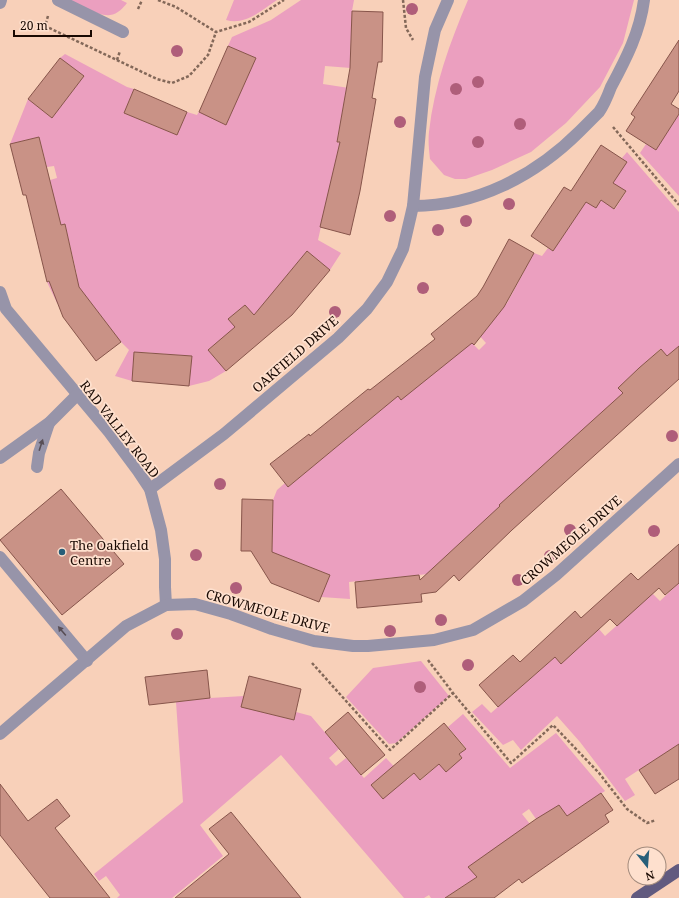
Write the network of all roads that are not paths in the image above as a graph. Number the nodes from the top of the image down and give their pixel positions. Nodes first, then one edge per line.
1 (58, 0) edge
2 (448, 0) edge
3 (644, 0) edge
4 (123, 32) dead end
5 (413, 206) junction
6 (0, 292) edge
7 (3, 309) edge
8 (77, 395) junction
9 (48, 423) junction
10 (0, 458) edge
11 (679, 464) edge
12 (37, 467) dead end
13 (150, 489) junction
14 (0, 557) edge
15 (166, 604) junction
16 (87, 661) junction
17 (0, 734) edge
18 (679, 870) edge
19 (637, 898) edge

1 - 4 street
2 - 5 street, OAKFIELD DRIVE
3 - 5 street
5 - 13 street, OAKFIELD DRIVE
6 - 7 street, RAD VALLEY ROAD
7 - 8 street, RAD VALLEY ROAD
8 - 9 street
8 - 13 street, RAD VALLEY ROAD
9 - 10 street
12 -> 9 street
11 - 15 street, CROWMEOLE DRIVE
13 - 15 street, RAD VALLEY ROAD
16 -> 14 street
15 - 16 street, CROWMEOLE DRIVE
16 - 17 street, CROWMEOLE DRIVE
18 - 19 main road

